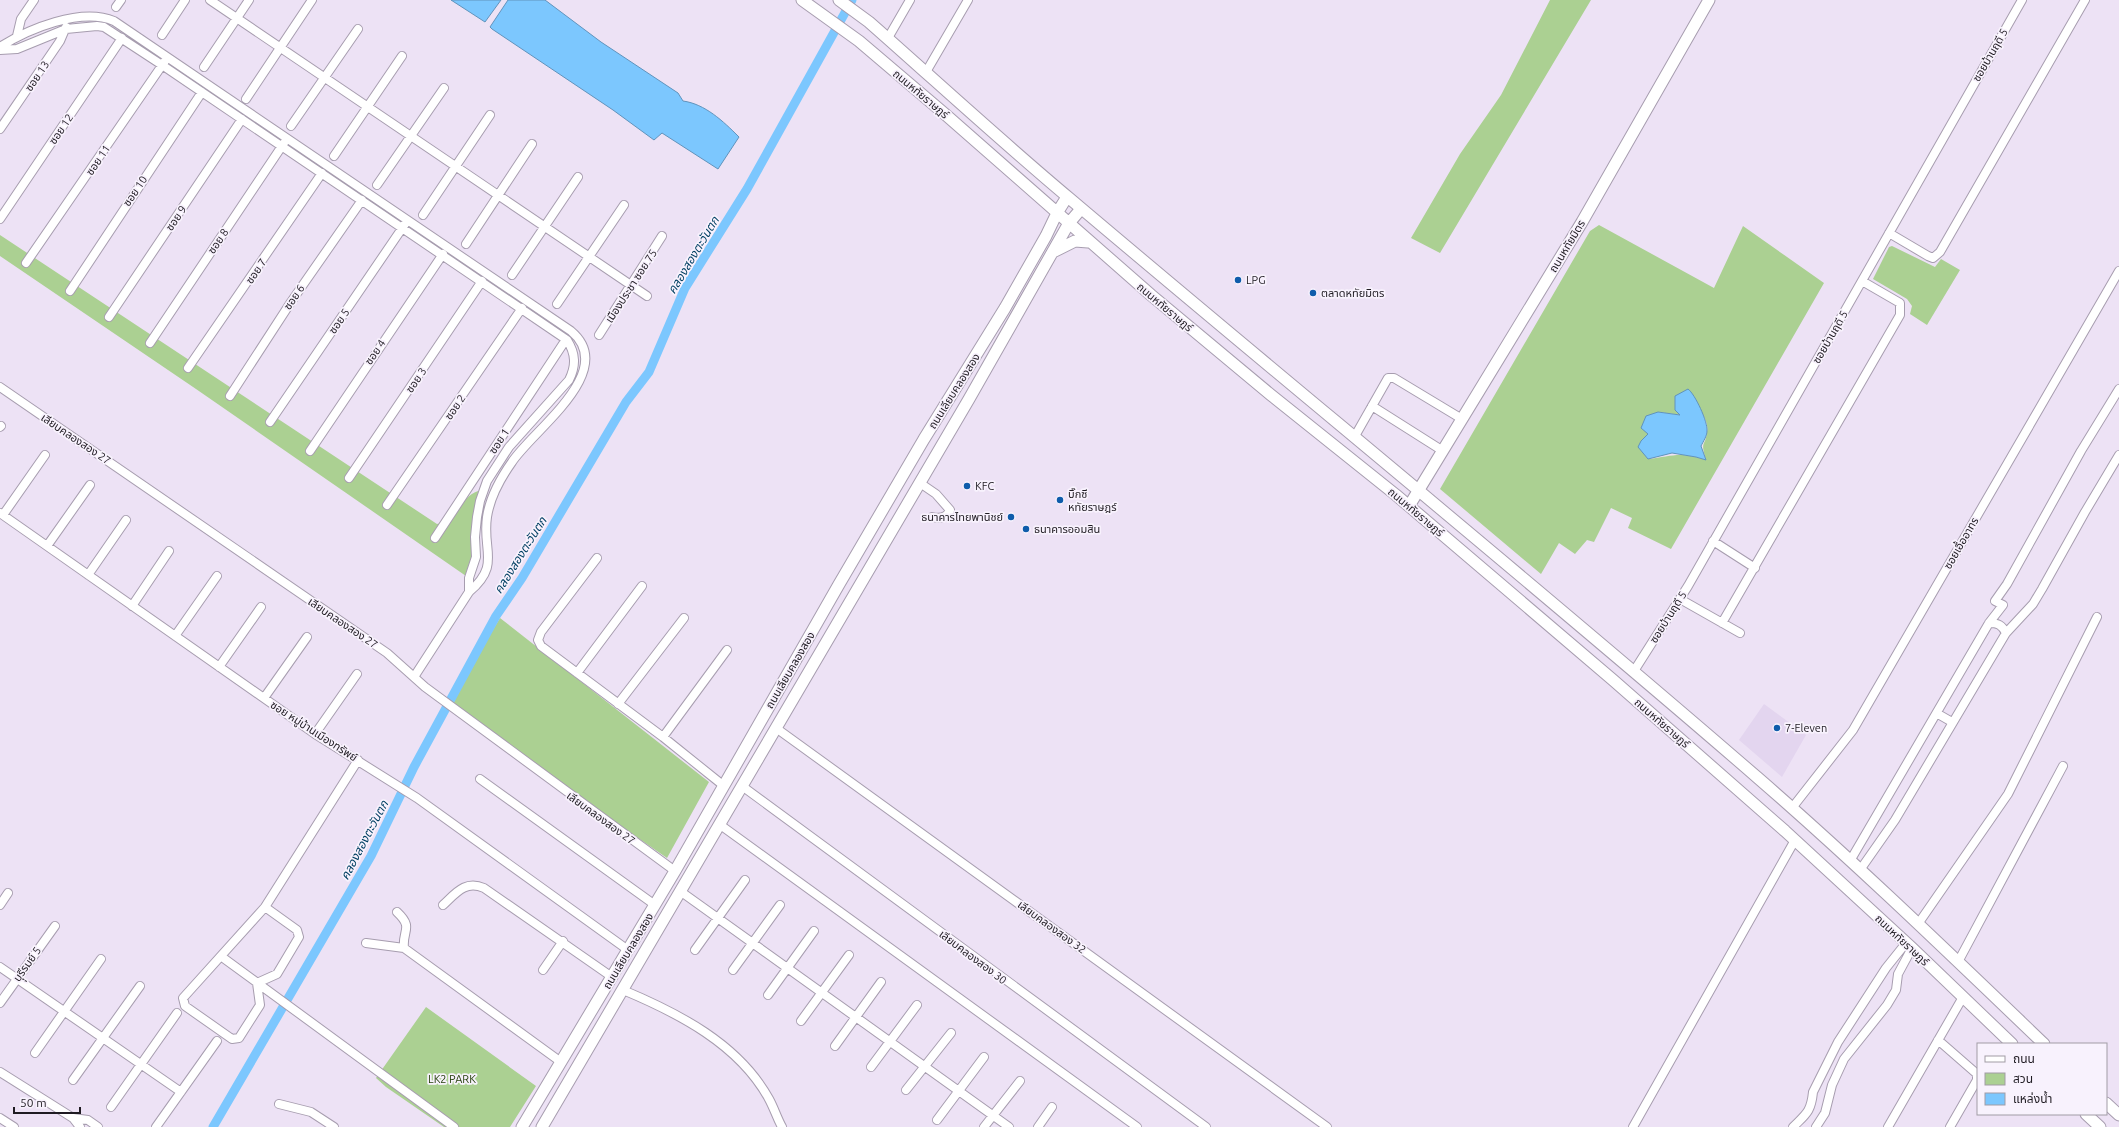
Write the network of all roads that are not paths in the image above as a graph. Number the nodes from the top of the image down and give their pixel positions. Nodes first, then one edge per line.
1 (34, 0) edge
2 (121, 0) edge
3 (185, 0) edge
4 (210, 0) edge
5 (250, 0) edge
6 (312, 0) edge
7 (802, 0) edge
8 (839, 0) edge
9 (910, 0) edge
10 (968, 0) edge
11 (1709, 0) edge
12 (2022, 0) edge
13 (2085, 0) edge
14 (116, 7) dead end
15 (238, 18) junction
16 (65, 20) junction
17 (66, 29) junction
18 (358, 29) dead end
19 (162, 35) dead end
20 (17, 36) junction
21 (122, 38) junction
22 (888, 38) junction
23 (282, 47) junction
24 (0, 49) edge
25 (402, 56) dead end
26 (168, 57) junction
27 (162, 65) junction
28 (204, 67) dead end
29 (926, 72) junction
30 (325, 77) junction
31 (444, 88) dead end
32 (202, 92) junction
33 (246, 99) dead end
34 (368, 107) junction
35 (490, 115) dead end
36 (242, 120) junction
37 (291, 126) dead end
38 (0, 129) edge
39 (411, 136) junction
40 (287, 139) junction
41 (532, 144) dead end
42 (282, 146) junction
43 (334, 156) dead end
44 (455, 166) junction
45 (322, 173) junction
46 (578, 177) dead end
47 (378, 185) dead end
48 (499, 196) junction
49 (1067, 197) junction
50 (362, 200) junction
51 (1045, 202) junction
52 (624, 205) dead end
53 (1081, 209) junction
54 (1057, 213) junction
55 (423, 215) dead end
56 (0, 219) edge
57 (408, 220) junction
58 (1069, 223) junction
59 (544, 226) junction
60 (402, 228) junction
61 (1889, 233) junction
62 (662, 236) dead end
63 (1046, 236) junction
64 (1088, 242) junction
65 (466, 244) dead end
66 (1054, 251) junction
67 (443, 254) junction
68 (589, 257) junction
69 (26, 263) dead end
70 (2119, 271) edge
71 (512, 275) dead end
72 (482, 281) junction
73 (1862, 281) junction
74 (632, 286) junction
75 (70, 291) dead end
76 (647, 296) dead end
77 (557, 304) dead end
78 (522, 308) junction
79 (110, 317) dead end
80 (599, 335) dead end
81 (150, 343) dead end
82 (563, 344) dead end
83 (188, 368) dead end
84 (0, 387) edge
85 (2119, 389) edge
86 (230, 396) dead end
87 (1372, 406) junction
88 (1462, 419) junction
89 (270, 422) dead end
90 (1355, 436) junction
91 (499, 440) junction
92 (516, 440) junction
93 (509, 446) junction
94 (523, 448) junction
95 (310, 451) dead end
96 (1443, 451) junction
97 (45, 455) dead end
98 (2119, 455) edge
99 (349, 478) dead end
100 (920, 483) junction
101 (90, 485) dead end
102 (1420, 489) junction
103 (387, 505) dead end
104 (1409, 506) junction
105 (1, 514) edge
106 (477, 517) junction
107 (932, 517) dead end
108 (487, 518) junction
109 (126, 520) dead end
110 (435, 538) dead end
111 (1713, 541) junction
112 (47, 546) junction
113 (169, 551) dead end
114 (597, 558) dead end
115 (1755, 568) junction
116 (88, 575) junction
117 (217, 576) dead end
118 (642, 586) dead end
119 (838, 586) junction
120 (469, 592) junction
121 (855, 595) junction
122 (1680, 599) junction
123 (132, 606) junction
124 (261, 607) dead end
125 (2097, 617) dead end
126 (684, 618) dead end
127 (1722, 623) junction
128 (1989, 623) junction
129 (1740, 633) dead end
130 (2006, 633) junction
131 (175, 636) junction
132 (307, 637) dead end
133 (727, 650) dead end
134 (219, 667) junction
135 (1634, 671) junction
136 (577, 673) junction
137 (357, 674) dead end
138 (414, 677) junction
139 (264, 698) junction
140 (618, 704) junction
141 (1938, 714) junction
142 (1952, 722) junction
143 (776, 728) junction
144 (315, 734) junction
145 (663, 737) junction
146 (358, 760) junction
147 (2063, 766) dead end
148 (480, 779) dead end
149 (724, 786) junction
150 (742, 786) junction
151 (1792, 808) junction
152 (720, 824) junction
153 (1795, 840) junction
154 (1850, 861) junction
155 (1860, 870) junction
156 (675, 871) junction
157 (745, 880) dead end
158 (680, 891) junction
159 (8, 893) dead end
160 (0, 905) edge
161 (443, 905) dead end
162 (656, 905) junction
163 (780, 905) dead end
164 (264, 907) junction
165 (396, 912) dead end
166 (717, 917) junction
167 (1918, 924) junction
168 (55, 926) dead end
169 (814, 931) dead end
170 (563, 941) junction
171 (366, 942) dead end
172 (752, 942) junction
173 (1909, 945) junction
174 (404, 948) junction
175 (628, 950) junction
176 (695, 950) dead end
177 (222, 956) junction
178 (849, 956) dead end
179 (101, 959) dead end
180 (1958, 962) junction
181 (0, 967) edge
182 (788, 968) junction
183 (1886, 968) junction
184 (543, 970) dead end
185 (734, 970) dead end
186 (1898, 974) junction
187 (612, 977) junction
188 (18, 978) junction
189 (881, 982) dead end
190 (259, 985) junction
191 (140, 986) dead end
192 (623, 990) junction
193 (822, 992) junction
194 (768, 995) dead end
195 (1963, 997) junction
196 (0, 1003) edge
197 (917, 1005) dead end
198 (64, 1011) junction
199 (177, 1012) dead end
200 (856, 1017) junction
201 (801, 1021) dead end
202 (951, 1033) dead end
203 (103, 1038) junction
204 (890, 1040) junction
205 (1938, 1040) junction
206 (217, 1041) dead end
207 (2011, 1043) edge
208 (2043, 1043) edge
209 (835, 1046) dead end
210 (34, 1053) dead end
211 (984, 1057) dead end
212 (561, 1062) junction
213 (141, 1064) junction
214 (925, 1066) junction
215 (871, 1067) dead end
216 (0, 1072) edge
217 (1819, 1079) junction
218 (73, 1080) dead end
219 (1020, 1081) dead end
220 (1832, 1085) junction
221 (906, 1090) dead end
222 (958, 1090) junction
223 (181, 1092) junction
224 (279, 1104) dead end
225 (2107, 1104) edge
226 (111, 1107) dead end
227 (1052, 1107) dead end
228 (993, 1115) junction
229 (2087, 1115) edge
230 (2119, 1116) edge
231 (0, 1118) edge
232 (73, 1118) junction
233 (937, 1120) dead end
234 (14, 1127) edge
235 (80, 1127) edge
236 (98, 1127) edge
237 (156, 1127) edge
238 (334, 1127) edge
239 (454, 1127) edge
240 (522, 1127) edge
241 (542, 1127) edge
242 (782, 1127) edge
243 (984, 1127) edge
244 (1009, 1127) edge
245 (1038, 1127) edge
246 (1137, 1127) edge
247 (1206, 1127) edge
248 (1327, 1127) edge
249 (1633, 1127) edge
250 (1793, 1127) edge
251 (1816, 1127) edge
252 (1888, 1127) edge
253 (1950, 1127) edge
254 (2100, 1127) edge

1 - 20 street
2 - 14 street
3 - 19 street
4 - 15 street
5 - 15 street
6 - 23 street
7 - 51 main road, ถนนหทัยราษฎร์
8 - 22 main road, ถนนหทัยราษฎร์
9 - 22 street
10 - 29 street
11 - 88 main road, ถนนหทัยมิตร
12 - 61 street, ซอยบ้านฤดี 5
13 - 61 street
15 - 23 street
15 - 28 street
16 - 17 street
16 - 20 street
16 - 26 street
17 - 21 street
17 - 24 street
17 - 38 street, ซอย 13
18 - 30 street
20 - 24 street
21 - 27 street
21 - 56 street, ซอย 12
22 - 29 main road, ถนนหทัยราษฎร์
23 - 30 street
23 - 33 street
25 - 34 street
26 - 27 street, ซอย 11
26 - 40 street
27 - 32 street
27 - 69 street, ซอย 11
29 - 49 main road, ถนนหทัยราษฎร์
30 - 34 street
30 - 37 street
31 - 39 street
32 - 36 street
32 - 75 street, ซอย 10
34 - 39 street
34 - 43 street
35 - 44 street
36 - 42 street
36 - 79 street, ซอย 9
39 - 44 street
39 - 47 street
40 - 42 street, ซอย 8
40 - 57 street
41 - 48 street
42 - 45 street
42 - 81 street, ซอย 8
44 - 48 street
44 - 55 street
45 - 50 street
45 - 83 street, ซอย 7
46 - 59 street
48 - 59 street
48 - 65 street
49 - 53 main road, ถนนหทัยราษฎร์
49 - 54 main road, ถนนเลียบคลองสอง
50 - 60 street
50 - 86 street, ซอย 6
51 - 54 main road, ถนนหทัยราษฎร์
51 - 63 main road
52 - 68 street
53 - 58 main road, ถนนเลียบคลองสอง
53 - 90 main road, ถนนหทัยราษฎร์
54 - 58 main road, ถนนหทัยราษฎร์
54 - 63 main road, ถนนเลียบคลองสอง
57 - 60 street, ซอย 5
57 - 94 street
58 - 64 main road, ถนนหทัยราษฎร์
58 - 66 main road, ถนนเลียบคลองสอง
59 - 68 street
59 - 71 street
60 - 67 street
60 - 89 street, ซอย 5
61 - 73 street, ซอยบ้านฤดี 5
62 - 74 street, เมืองประชา ซอย 75
63 - 119 main road, ถนนเลียบคลองสอง
64 - 66 main road
64 - 104 main road, ถนนหทัยราษฎร์
66 - 100 main road, ถนนเลียบคลองสอง
67 - 72 street
67 - 95 street, ซอย 4
68 - 74 street
68 - 77 street
70 - 151 street, ซอยเอื้ออาทร
72 - 78 street
72 - 99 street, ซอย 3
73 - 111 street, ซอยบ้านฤดี 5
73 - 115 street
74 - 76 street
74 - 80 street, เมืองประชา ซอย 75
78 - 92 street
78 - 103 street, ซอย 2
82 - 91 street, ซอย 1
84 - 138 street, เลียบคลองสอง 27
85 - 128 street
87 - 88 street
87 - 90 street
87 - 96 street
88 - 96 main road, ถนนหทัยมิตร
90 - 102 main road, ถนนหทัยราษฎร์
91 - 93 street
91 - 110 street, ซอย 1
92 - 93 street
92 - 94 street
93 - 106 street
94 - 108 street
96 - 102 main road, ถนนหทัยมิตร
97 - 105 street
98 - 130 street
100 - 107 street
100 - 121 main road, ถนนเลียบคลองสอง
101 - 112 street
102 - 104 main road, ถนนหทัยมิตร
102 - 135 main road, ถนนหทัยราษฎร์
104 - 153 main road, ถนนหทัยราษฎร์
105 - 112 street, ซอย หมู่บ้านเมืองทรัพย์
106 - 108 street
106 - 120 street
108 - 120 street
109 - 116 street
111 - 115 street
111 - 122 street, ซอยบ้านฤดี 5
112 - 116 street, ซอย หมู่บ้านเมืองทรัพย์
113 - 123 street
114 - 136 street
115 - 127 street
116 - 123 street, ซอย หมู่บ้านเมืองทรัพย์
117 - 131 street
118 - 136 street
119 - 121 main road
119 - 149 main road, ถนนเลียบคลองสอง
120 - 138 street
121 - 143 main road, ถนนเลียบคลองสอง
122 - 127 street
122 - 135 street, ซอยบ้านฤดี 5
123 - 131 street, ซอย หมู่บ้านเมืองทรัพย์
124 - 134 street
125 - 167 street
126 - 140 street
127 - 129 street
128 - 130 street
128 - 141 street
130 - 142 street
131 - 134 street, ซอย หมู่บ้านเมืองทรัพย์
132 - 139 street
133 - 145 street
134 - 139 street, ซอย หมู่บ้านเมืองทรัพย์
135 - 151 main road, ถนนหทัยราษฎร์
136 - 140 street
137 - 144 street
138 - 156 street, เลียบคลองสอง 27
139 - 144 street, ซอย หมู่บ้านเมืองทรัพย์
140 - 145 street
141 - 142 street
141 - 154 street
142 - 155 street
143 - 150 main road, ถนนเลียบคลองสอง
143 - 248 street, เลียบคลองสอง 32
144 - 146 street, ซอย หมู่บ้านเมืองทรัพย์
145 - 149 street
146 - 164 street
146 - 175 street, ซอย หมู่บ้านเมืองทรัพย์
147 - 180 street
148 - 162 street
149 - 156 main road, ถนนเลียบคลองสอง
150 - 152 main road, ถนนเลียบคลองสอง
150 - 247 street, เลียบคลองสอง 30
151 - 154 main road, ถนนหทัยราษฎร์
152 - 158 main road, ถนนเลียบคลองสอง
152 - 246 street
153 - 173 main road, ถนนหทัยราษฎร์
153 - 249 street
154 - 155 main road, ถนนหทัยราษฎร์
155 - 167 main road, ถนนหทัยราษฎร์
156 - 162 main road, ถนนเลียบคลองสอง
157 - 166 street
158 - 166 street
158 - 192 main road, ถนนเลียบคลองสอง
159 - 160 street
161 - 170 street
162 - 175 main road, ถนนเลียบคลองสอง
163 - 172 street
164 - 177 street
164 - 190 street
165 - 174 street
166 - 172 street
166 - 176 street
167 - 180 main road, ถนนหทัยราษฎร์
168 - 188 street, บุุรีรมย์ 5
169 - 182 street
170 - 184 street
170 - 187 street
171 - 174 street
172 - 182 street
172 - 185 street
173 - 183 street
173 - 186 street
173 - 195 main road, ถนนหทัยราษฎร์
174 - 212 street
175 - 187 main road, ถนนเลียบคลองสอง
177 - 190 street
177 - 190 street
178 - 193 street
179 - 198 street
180 - 208 main road, ถนนหทัยราษฎร์
181 - 188 street
182 - 193 street
182 - 194 street
183 - 186 street
183 - 217 street
186 - 220 street
187 - 212 main road, ถนนเลียบคลองสอง
188 - 196 street, บุุรีรมย์ 5
188 - 198 street
189 - 200 street
190 - 239 street
191 - 203 street
192 - 241 main road, ถนนเลียบคลองสอง
192 - 242 street
193 - 200 street
193 - 201 street
195 - 205 street
195 - 207 main road, ถนนหทัยราษฎร์
197 - 204 street
198 - 203 street
198 - 210 street
199 - 213 street
200 - 204 street
200 - 209 street
202 - 214 street
203 - 213 street
203 - 218 street
204 - 214 street
204 - 215 street
205 - 252 street
205 - 253 street
206 - 223 street
211 - 222 street
212 - 240 main road, ถนนเลียบคลองสอง
213 - 223 street
213 - 226 street
214 - 221 street
214 - 222 street
216 - 232 street
217 - 220 street
217 - 250 street
219 - 228 street
220 - 251 street
222 - 228 street
222 - 233 street
223 - 237 street
224 - 238 street
225 - 230 main road
227 - 245 street
228 - 243 street
228 - 244 street
229 - 254 main road
231 - 234 street
232 - 235 street
232 - 236 street

